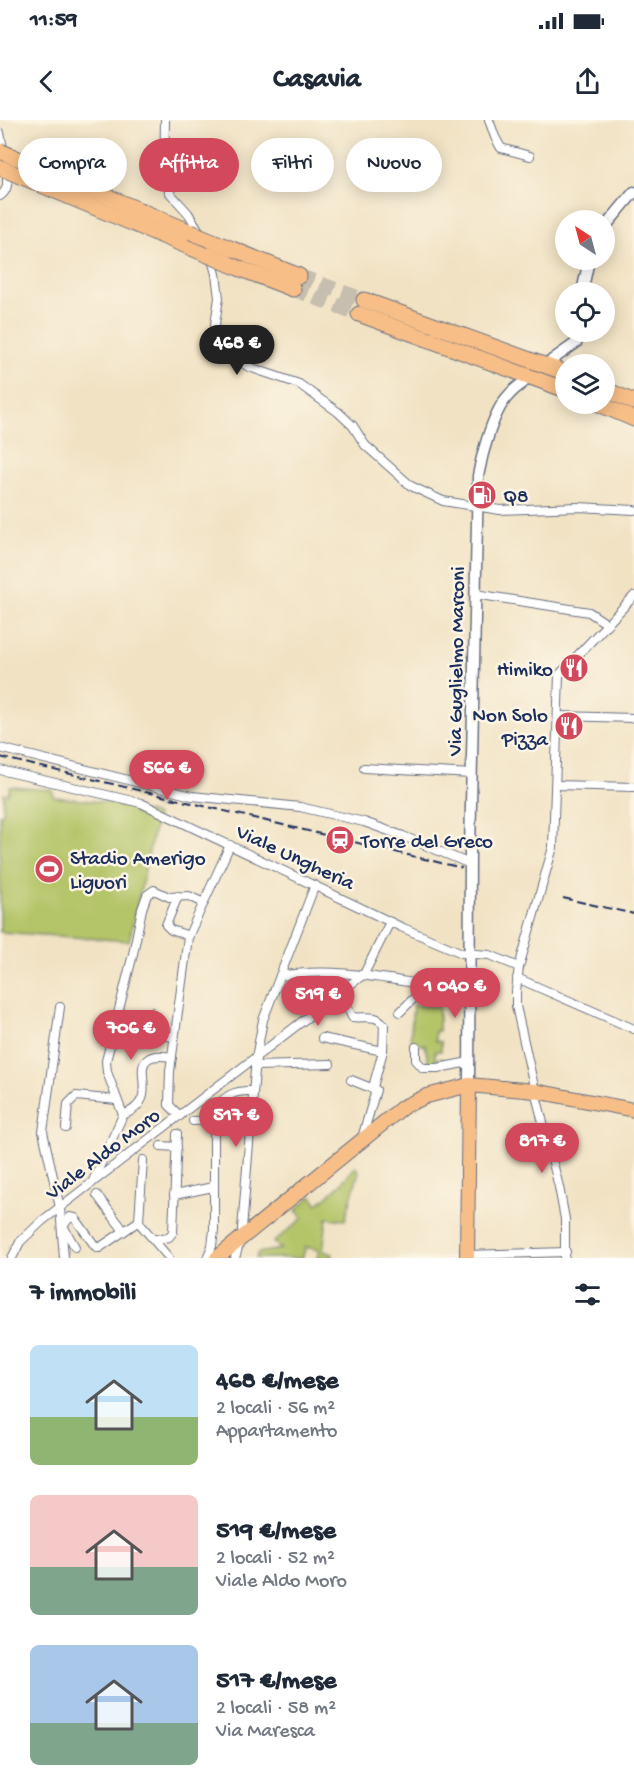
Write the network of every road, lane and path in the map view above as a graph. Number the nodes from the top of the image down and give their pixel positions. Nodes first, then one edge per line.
1 (165, 120) edge
2 (489, 120) edge
3 (0, 134) edge
4 (0, 151) edge
5 (530, 156) dead end
6 (0, 168) edge
7 (634, 192) edge
8 (0, 196) edge
9 (615, 215) edge
10 (577, 342) edge
11 (552, 360) dead end
12 (555, 369) edge
13 (524, 382) dead end
14 (555, 386) edge
15 (615, 394) edge
16 (634, 402) edge
17 (615, 411) edge
18 (634, 419) edge
19 (477, 506) junction
20 (634, 510) edge
21 (476, 594) junction
22 (634, 596) edge
23 (607, 624) junction
24 (558, 717) junction
25 (634, 718) edge
26 (0, 748) edge
27 (364, 768) dead end
28 (0, 770) edge
29 (472, 774) junction
30 (556, 785) junction
31 (634, 787) edge
32 (230, 845) junction
33 (470, 864) junction
34 (315, 885) junction
35 (178, 896) junction
36 (204, 903) junction
37 (390, 922) junction
38 (189, 936) junction
39 (471, 953) junction
40 (519, 967) junction
41 (364, 974) junction
42 (280, 976) junction
43 (517, 978) junction
44 (420, 985) junction
45 (470, 992) junction
46 (335, 997) junction
47 (60, 1007) dead end
48 (152, 1012) dead end
49 (400, 1012) dead end
50 (634, 1029) edge
51 (174, 1037) junction
52 (322, 1038) dead end
53 (416, 1047) dead end
54 (383, 1051) junction
55 (171, 1056) junction
56 (256, 1062) junction
57 (469, 1062) junction
58 (330, 1064) dead end
59 (351, 1080) dead end
60 (469, 1085) junction
61 (373, 1088) junction
62 (253, 1091) junction
63 (535, 1091) junction
64 (117, 1100) junction
65 (634, 1110) edge
66 (123, 1115) junction
67 (180, 1116) junction
68 (214, 1120) junction
69 (193, 1121) dead end
70 (66, 1128) dead end
71 (177, 1134) dead end
72 (361, 1141) junction
73 (161, 1146) dead end
74 (177, 1147) junction
75 (143, 1160) dead end
76 (91, 1184) junction
77 (213, 1187) junction
78 (97, 1195) dead end
79 (174, 1195) junction
80 (60, 1208) junction
81 (139, 1221) junction
82 (124, 1231) junction
83 (243, 1237) junction
84 (157, 1239) dead end
85 (75, 1247) dead end
86 (565, 1255) edge
87 (467, 1256) edge
88 (12, 1258) edge
89 (64, 1258) edge
90 (169, 1258) edge
91 (207, 1258) edge
92 (217, 1258) edge
93 (235, 1258) edge

1 - 19 street
2 - 5 street
3 - 8 street
4 - 6 highway, bridge
7 - 9 street
10 - 11 street
12 - 14 highway
13 - 19 street, Via Guglielmo Marconi
15 - 16 highway
17 - 18 highway
19 - 20 street
19 - 21 street, Via Guglielmo Marconi
21 - 23 street
21 - 29 street, Via Guglielmo Marconi
22 - 23 street
23 - 24 street
24 - 25 street
24 - 30 street
26 - 33 street
27 - 29 street
28 - 32 street, Viale Ungheria
29 - 33 street, Via Guglielmo Marconi
30 - 31 street
30 - 40 street
32 - 34 street, Viale Ungheria
32 - 36 street
33 - 39 street, Via Guglielmo Marconi
34 - 37 street, Viale Ungheria
34 - 42 street
35 - 36 street
35 - 38 street
35 - 64 street
36 - 38 street
37 - 39 street, Viale Ungheria
37 - 41 street
38 - 51 street
39 - 40 street, Viale Ungheria
39 - 45 street, Via Guglielmo Marconi
40 - 43 street
41 - 42 street
41 - 44 street
41 - 46 street, Viale Aldo Moro
42 - 56 street
43 - 50 street
43 - 63 street
44 - 45 street
44 - 49 street
45 - 57 street, Via Guglielmo Marconi
46 - 54 street
46 - 56 street, Viale Aldo Moro
47 - 80 street
48 - 51 street
51 - 55 street
52 - 54 street
53 - 57 street
54 - 61 street
55 - 66 street
55 - 67 street
56 - 58 street
56 - 62 street
56 - 67 street, Viale Aldo Moro
57 - 60 street, Via Guglielmo Marconi
59 - 61 street
60 - 63 main road
60 - 72 main road
60 - 87 main road
61 - 72 street
62 - 68 street
62 - 83 street
63 - 65 main road
63 - 86 street
64 - 66 street
64 - 70 street
66 - 76 street
67 - 76 street, Viale Aldo Moro
68 - 69 street
68 - 77 street
71 - 74 street
72 - 83 main road
73 - 74 street
74 - 79 street
75 - 81 street
76 - 80 street, Viale Aldo Moro
77 - 79 street
77 - 91 street
78 - 82 street
79 - 84 street
80 - 88 street, Viale Aldo Moro
80 - 89 street
81 - 82 street
81 - 90 street
82 - 85 street
83 - 92 main road
83 - 93 street
86 - 87 street

